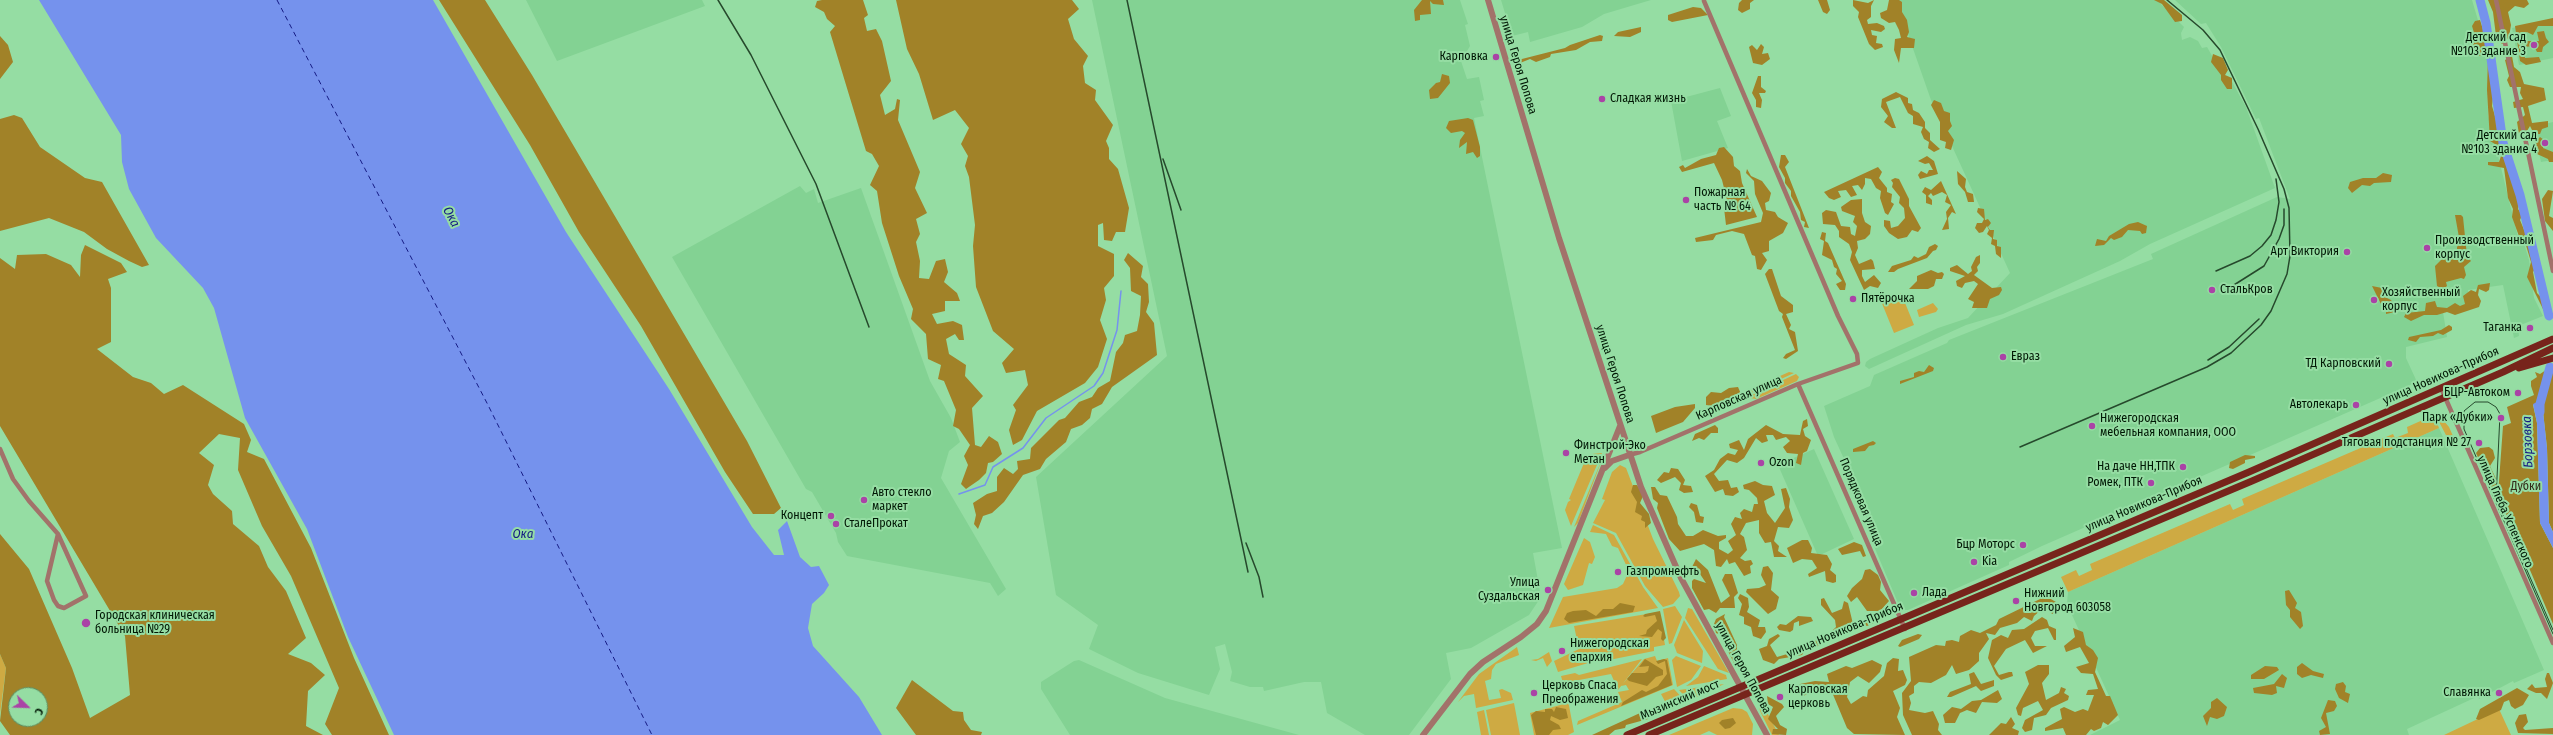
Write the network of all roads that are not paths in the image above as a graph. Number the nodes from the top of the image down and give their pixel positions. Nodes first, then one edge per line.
1 (1488, 0) edge
2 (2496, 0) edge
3 (1704, 1) dead end
4 (2553, 270) edge
5 (2553, 334) edge
6 (2553, 340) edge
7 (2553, 348) edge
8 (2525, 351) junction
9 (2553, 358) edge
10 (2503, 372) junction
11 (1798, 384) junction
12 (2441, 388) junction
13 (2445, 397) junction
14 (1620, 426) junction
15 (0, 449) edge
16 (1629, 455) junction
17 (1604, 469) junction
18 (58, 534) junction
19 (1901, 618) junction
20 (1905, 629) junction
21 (2553, 643) edge
22 (1742, 686) junction
23 (1746, 694) junction
24 (1423, 735) edge
25 (1626, 735) edge
26 (1649, 735) edge
27 (1767, 735) edge

1 - 14 street, улица Героя Попова
2 - 4 street
3 - 11 street, Карповская улица
5 - 8 main road
6 - 8 main road, улица Новикова-Прибоя
7 - 10 main road, улица Новикова-Прибоя
8 - 12 main road, улица Новикова-Прибоя
9 - 10 main road
10 - 13 main road, улица Новикова-Прибоя
11 - 16 street, Карповская улица
11 - 19 street, Порядковая улица
12 - 13 street, улица Глеба Успенского
12 - 19 main road, улица Новикова-Прибоя
13 - 20 main road, улица Новикова-Прибоя
13 - 21 street, улица Глеба Успенского
14 - 16 street, улица Героя Попова
14 - 17 street
15 - 18 street
16 - 17 street
16 - 22 street, улица Героя Попова
17 - 24 street
18 - 18 street
19 - 20 street, Порядковая улица
19 - 22 main road, улица Новикова-Прибоя
20 - 23 main road, улица Новикова-Прибоя
22 - 23 street, улица Героя Попова
22 - 25 main road, Мызинский мост
23 - 26 main road, Мызинский мост
23 - 27 street, улица Героя Попова

